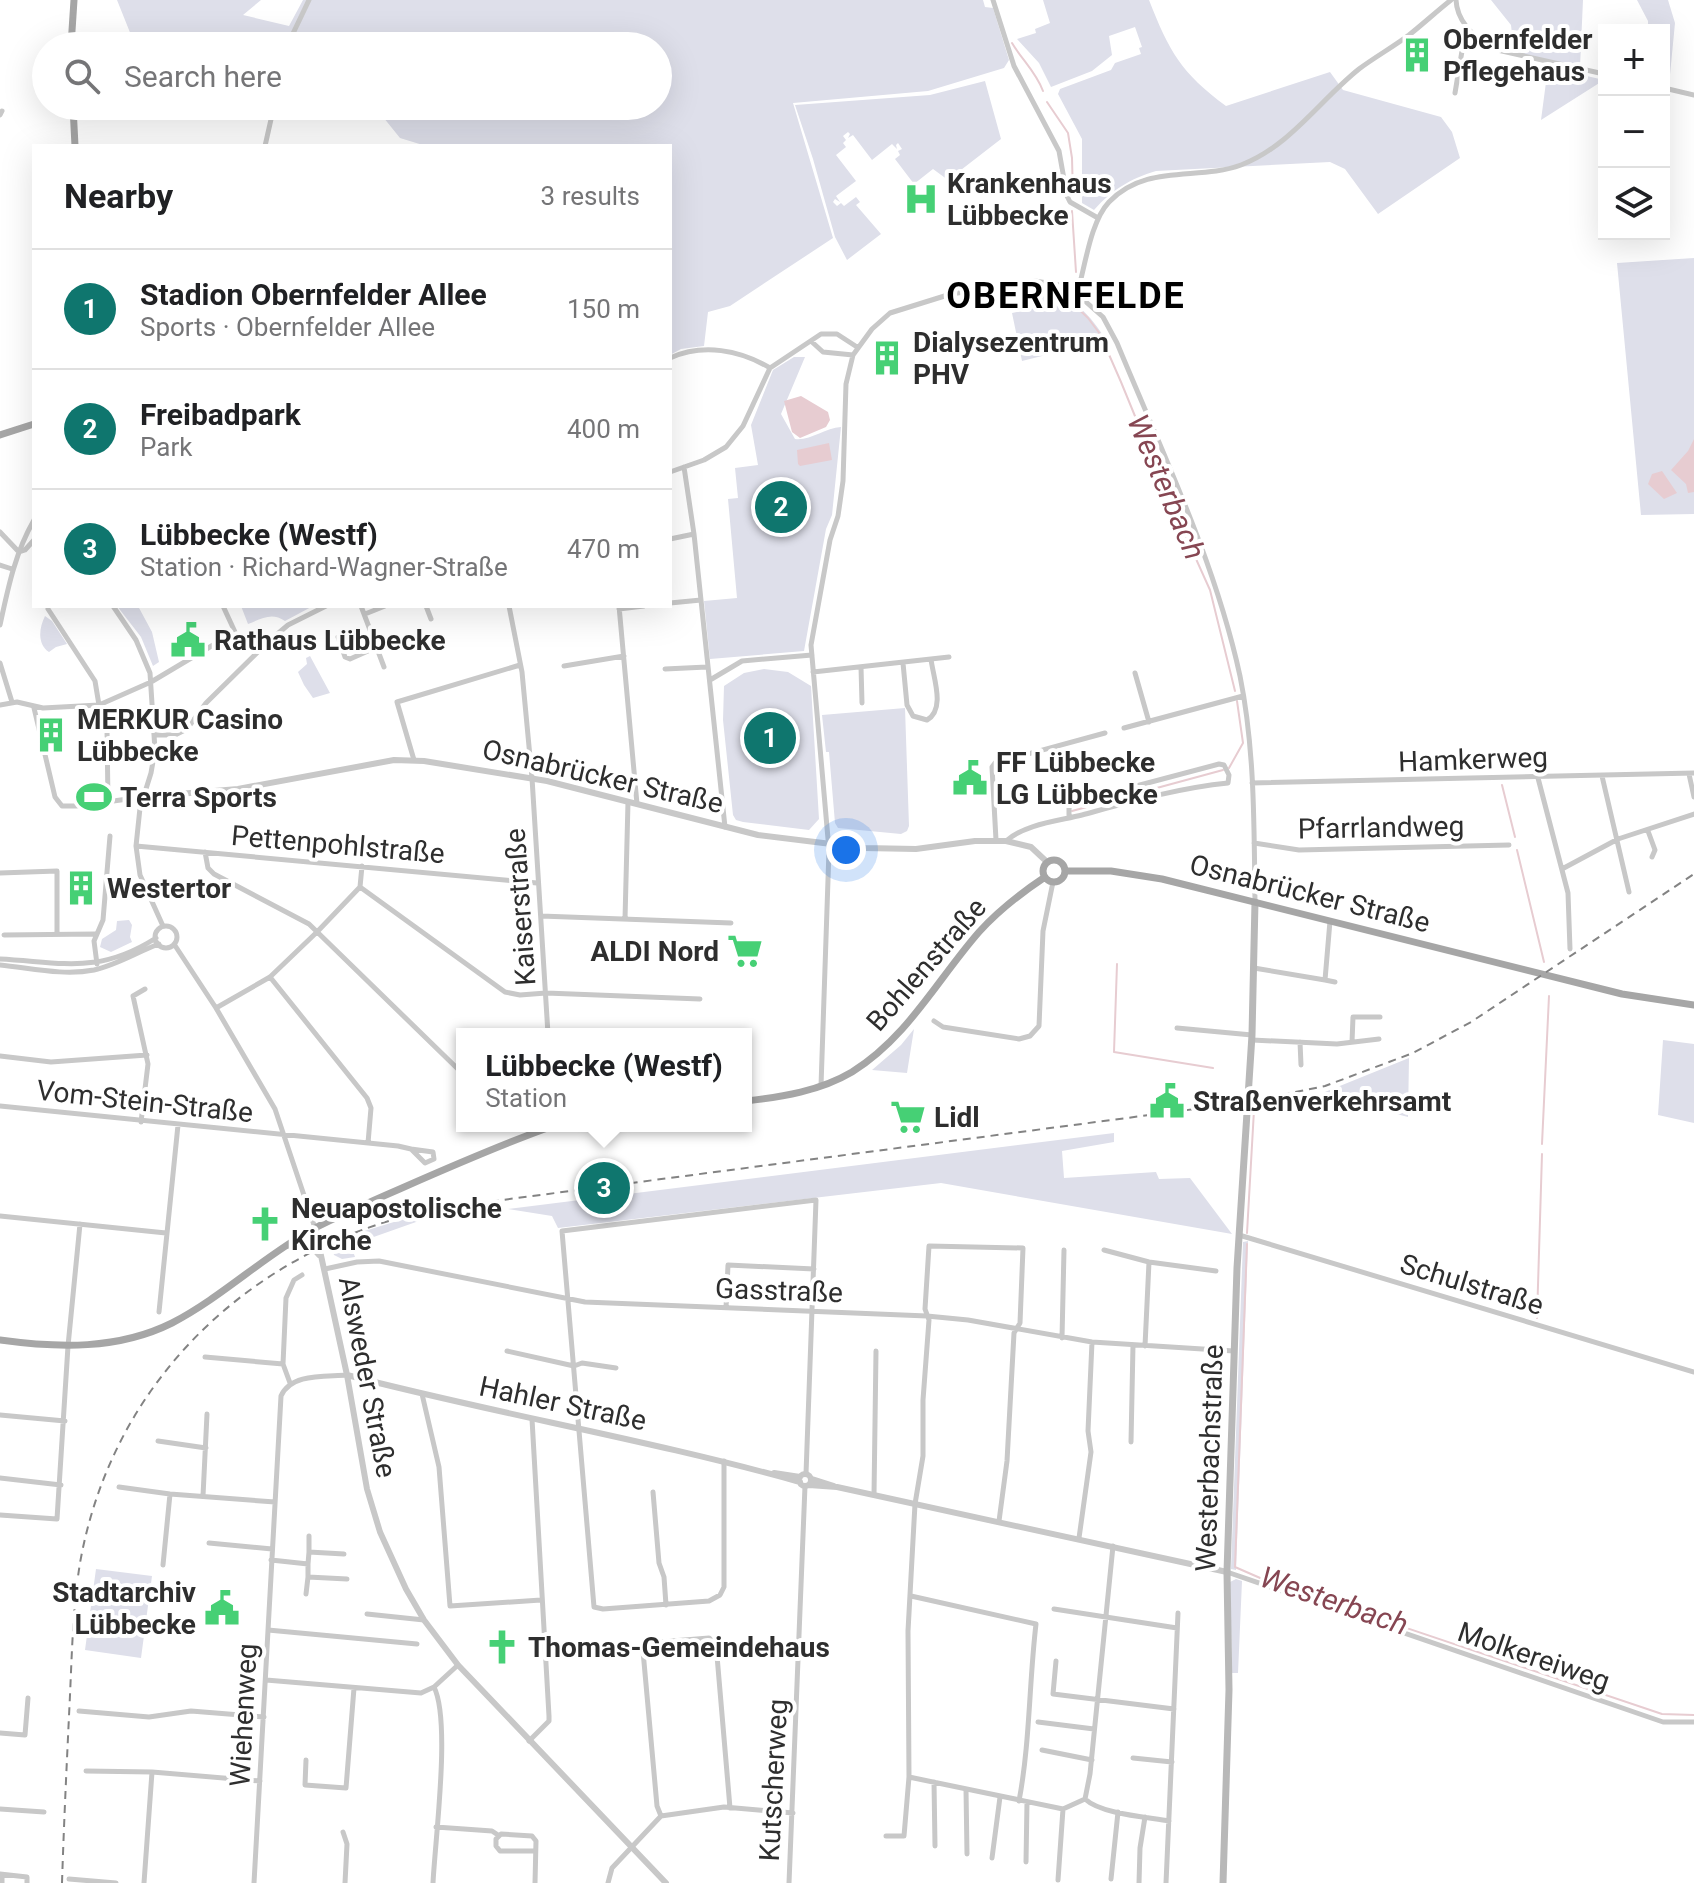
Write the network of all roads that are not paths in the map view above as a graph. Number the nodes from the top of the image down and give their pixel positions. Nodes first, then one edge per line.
1 (74, 0) edge
2 (309, 0) edge
3 (993, 0) edge
4 (1454, 0) edge
5 (1466, 26) junction
6 (72, 32) edge
7 (294, 32) edge
8 (1598, 73) edge
9 (1670, 89) edge
10 (1455, 93) dead end
11 (1694, 95) edge
12 (74, 120) edge
13 (271, 120) edge
14 (75, 144) edge
15 (265, 144) edge
16 (1098, 218) junction
17 (1077, 294) junction
18 (812, 342) junction
19 (857, 347) junction
20 (853, 355) junction
21 (672, 357) edge
22 (770, 368) junction
23 (32, 425) edge
24 (0, 435) edge
25 (684, 467) junction
26 (672, 471) edge
27 (32, 524) edge
28 (0, 532) edge
29 (694, 534) junction
30 (672, 539) edge
31 (32, 542) edge
32 (18, 551) junction
33 (0, 565) edge
34 (12, 569) junction
35 (701, 600) junction
36 (672, 603) edge
37 (114, 608) edge
38 (224, 608) edge
39 (322, 608) edge
40 (362, 608) edge
41 (380, 608) edge
42 (427, 608) edge
43 (509, 608) edge
44 (619, 608) edge
45 (48, 609) dead end
46 (365, 614) junction
47 (431, 619) dead end
48 (0, 625) edge
49 (338, 637) dead end
50 (377, 647) junction
51 (812, 655) junction
52 (624, 656) junction
53 (949, 657) dead end
54 (931, 659) junction
55 (0, 663) edge
56 (903, 663) junction
57 (520, 665) junction
58 (564, 666) dead end
59 (384, 667) dead end
60 (707, 667) junction
61 (861, 667) junction
62 (665, 669) dead end
63 (813, 672) junction
64 (1135, 673) dead end
65 (710, 680) junction
66 (151, 682) junction
67 (1243, 696) junction
68 (12, 702) junction
69 (862, 703) dead end
70 (0, 705) edge
71 (99, 705) junction
72 (34, 708) junction
73 (1149, 722) junction
74 (1124, 728) dead end
75 (1105, 733) dead end
76 (155, 735) junction
77 (414, 760) junction
78 (1691, 774) edge
79 (1602, 776) junction
80 (532, 778) junction
81 (1538, 778) junction
82 (1252, 783) junction
83 (143, 797) junction
84 (1694, 797) edge
85 (628, 802) junction
86 (108, 803) junction
87 (637, 804) junction
88 (1694, 814) edge
89 (1069, 818) junction
90 (725, 827) junction
91 (1648, 831) junction
92 (110, 836) dead end
93 (1618, 839) junction
94 (996, 840) junction
95 (1006, 841) junction
96 (1254, 843) junction
97 (828, 844) junction
98 (1509, 845) dead end
99 (136, 846) junction
100 (205, 852) junction
101 (1652, 857) dead end
102 (1047, 862) junction
103 (362, 866) junction
104 (1562, 869) junction
105 (1065, 871) junction
106 (0, 873) edge
107 (1049, 880) junction
108 (537, 883) junction
109 (360, 887) junction
110 (1629, 892) dead end
111 (1255, 902) junction
112 (541, 916) junction
113 (625, 919) junction
114 (1330, 921) junction
115 (731, 923) dead end
116 (163, 926) junction
117 (317, 932) junction
118 (57, 934) junction
119 (95, 934) junction
120 (1, 935) edge
121 (156, 938) junction
122 (159, 944) junction
123 (174, 944) junction
124 (1570, 949) dead end
125 (0, 959) edge
126 (0, 965) edge
127 (97, 966) junction
128 (1254, 968) junction
129 (270, 977) junction
130 (1325, 980) junction
131 (1335, 982) dead end
132 (145, 989) dead end
133 (546, 993) junction
134 (700, 999) dead end
135 (1694, 1005) edge
136 (216, 1008) junction
137 (1380, 1017) dead end
138 (934, 1021) dead end
139 (548, 1028) edge
140 (1177, 1028) dead end
141 (1252, 1038) junction
142 (1379, 1039) dead end
143 (1300, 1042) junction
144 (1352, 1042) junction
145 (147, 1055) junction
146 (0, 1056) edge
147 (1301, 1065) dead end
148 (456, 1067) edge
149 (821, 1086) junction
150 (752, 1100) edge
151 (0, 1106) edge
152 (141, 1122) junction
153 (178, 1125) junction
154 (538, 1132) edge
155 (286, 1136) junction
156 (368, 1143) junction
157 (411, 1149) dead end
158 (0, 1216) edge
159 (80, 1224) junction
160 (315, 1228) junction
161 (166, 1233) junction
162 (1239, 1235) junction
163 (282, 1248) junction
164 (1064, 1250) dead end
165 (1104, 1250) dead end
166 (1149, 1262) junction
167 (324, 1265) junction
168 (814, 1269) junction
169 (1216, 1271) dead end
170 (302, 1275) dead end
171 (568, 1300) junction
172 (726, 1308) junction
173 (812, 1311) junction
174 (159, 1312) dead end
175 (927, 1316) junction
176 (1016, 1329) junction
177 (1062, 1338) junction
178 (0, 1340) edge
179 (1092, 1342) junction
180 (1133, 1345) junction
181 (68, 1346) junction
182 (1145, 1346) junction
183 (507, 1351) dead end
184 (876, 1351) dead end
185 (1234, 1351) junction
186 (205, 1357) dead end
187 (283, 1364) junction
188 (574, 1366) junction
189 (616, 1368) dead end
190 (1694, 1372) edge
191 (347, 1375) junction
192 (290, 1383) junction
193 (422, 1394) junction
194 (207, 1414) dead end
195 (0, 1415) edge
196 (532, 1419) junction
197 (65, 1421) junction
198 (579, 1429) junction
199 (158, 1441) dead end
200 (1131, 1442) dead end
201 (206, 1448) junction
202 (724, 1461) junction
203 (0, 1478) edge
204 (805, 1480) junction
205 (61, 1485) junction
206 (119, 1487) dead end
207 (653, 1492) dead end
208 (170, 1494) junction
209 (874, 1495) junction
210 (203, 1496) junction
211 (275, 1502) junction
212 (915, 1504) junction
213 (0, 1515) edge
214 (999, 1521) junction
215 (309, 1536) dead end
216 (1079, 1538) junction
217 (209, 1543) dead end
218 (1113, 1546) junction
219 (272, 1549) junction
220 (309, 1552) junction
221 (344, 1554) dead end
222 (271, 1560) junction
223 (308, 1564) junction
224 (163, 1565) dead end
225 (1227, 1572) junction
226 (308, 1577) junction
227 (347, 1579) dead end
228 (306, 1594) dead end
229 (911, 1596) junction
230 (541, 1600) junction
231 (666, 1605) junction
232 (1054, 1609) dead end
233 (1178, 1613) dead end
234 (367, 1614) dead end
235 (1105, 1616) junction
236 (424, 1620) junction
237 (1177, 1628) junction
238 (268, 1630) junction
239 (417, 1644) dead end
240 (1056, 1661) dead end
241 (458, 1665) junction
242 (265, 1680) junction
243 (434, 1687) junction
244 (354, 1688) junction
245 (28, 1698) dead end
246 (1096, 1698) junction
247 (1174, 1709) junction
248 (79, 1711) dead end
249 (264, 1717) junction
250 (1038, 1722) dead end
251 (1694, 1722) edge
252 (1094, 1729) junction
253 (0, 1733) edge
254 (529, 1742) junction
255 (1042, 1750) dead end
256 (1133, 1758) dead end
257 (306, 1760) dead end
258 (1092, 1760) junction
259 (1172, 1762) junction
260 (86, 1771) dead end
261 (152, 1772) junction
262 (909, 1777) junction
263 (260, 1781) junction
264 (934, 1782) junction
265 (966, 1789) junction
266 (1000, 1797) junction
267 (1085, 1799) junction
268 (1019, 1801) junction
269 (1027, 1802) junction
270 (730, 1808) junction
271 (0, 1809) edge
272 (1063, 1809) junction
273 (44, 1812) dead end
274 (1118, 1812) junction
275 (793, 1813) junction
276 (661, 1816) junction
277 (1145, 1817) junction
278 (1169, 1821) junction
279 (436, 1827) junction
280 (343, 1832) dead end
281 (498, 1835) junction
282 (886, 1836) dead end
283 (935, 1846) dead end
284 (631, 1847) junction
285 (534, 1851) junction
286 (967, 1854) dead end
287 (992, 1858) dead end
288 (1026, 1862) dead end
289 (1, 1874) edge
290 (69, 1879) dead end
291 (1111, 1879) dead end
292 (1058, 1880) dead end
293 (2, 1883) edge
294 (27, 1883) edge
295 (116, 1883) edge
296 (144, 1883) edge
297 (254, 1883) edge
298 (345, 1883) edge
299 (433, 1883) edge
300 (535, 1883) edge
301 (608, 1883) edge
302 (666, 1883) edge
303 (789, 1883) edge
304 (1139, 1883) edge
305 (1166, 1883) edge
306 (1223, 1883) edge

1 - 6 main road
2 - 7 street
3 - 16 street
4 - 5 street
4 - 16 street
5 - 8 street
5 - 10 street
9 - 11 street
12 - 14 main road
13 - 15 street
16 - 17 street
17 - 19 street
17 - 67 street
18 - 19 street
18 - 20 street
18 - 22 street
19 - 20 street
20 - 51 street
21 - 22 street
22 - 25 street
23 - 24 main road
25 - 26 street
25 - 29 street
27 - 32 street
28 - 32 street
29 - 30 street
29 - 35 street
31 - 32 street
32 - 34 street
33 - 34 street
34 - 48 street
35 - 36 street
35 - 60 street
37 - 66 street
38 - 66 street
39 - 76 street
40 - 46 street
41 - 46 street
42 - 47 street
43 - 57 street, Kaiserstraße
44 - 52 street
45 - 71 street
46 - 50 street
49 - 50 street
50 - 59 street
51 - 63 street
51 - 65 street
52 - 58 street
52 - 87 street
53 - 54 street
54 - 56 street
54 - 56 street
55 - 68 street
56 - 61 street
57 - 77 street
57 - 80 street, Kaiserstraße
60 - 62 street
60 - 65 street
61 - 63 street
61 - 69 street
63 - 97 street
64 - 73 street
65 - 90 street
66 - 71 street
66 - 76 street
67 - 73 street
67 - 82 street
68 - 70 street
68 - 72 street
71 - 72 street
71 - 86 street
72 - 86 street
73 - 74 street
75 - 94 street
76 - 83 street
77 - 80 street, Osnabrücker Straße
77 - 83 street, Osnabrücker Straße
78 - 79 street, Hamkerweg
78 - 84 street
79 - 81 street, Hamkerweg
79 - 93 street
80 - 85 street, Osnabrücker Straße
80 - 108 street, Kaiserstraße
81 - 82 street, Hamkerweg
81 - 104 street
82 - 96 street
83 - 86 street
83 - 99 street
85 - 87 street, Osnabrücker Straße
85 - 113 street
87 - 90 street, Osnabrücker Straße
88 - 91 street
89 - 89 street
89 - 95 street
90 - 97 street, Osnabrücker Straße
91 - 93 street
91 - 101 street
92 - 119 street
93 - 104 street
93 - 110 street
94 - 95 street, Osnabrücker Straße
94 - 97 street, Osnabrücker Straße
95 - 102 street, Osnabrücker Straße
96 - 98 street, Pfarrlandweg
96 - 111 street
97 - 149 street
99 - 100 street, Pettenpohlstraße
99 - 116 street
100 - 103 street, Pettenpohlstraße
100 - 117 street
102 - 105 main road
102 - 107 main road
103 - 108 street, Pettenpohlstraße
103 - 109 street
104 - 124 street
105 - 107 main road
105 - 111 main road, Osnabrücker Straße
106 - 118 street
107 - 138 street
107 - 149 main road, Bohlenstraße
108 - 112 street, Kaiserstraße
109 - 117 street
109 - 133 street
111 - 114 main road, Osnabrücker Straße
111 - 128 main road, Westerbachstraße
112 - 113 street
112 - 133 street, Kaiserstraße
113 - 115 street
114 - 130 street
114 - 135 main road, Osnabrücker Straße
116 - 121 street
116 - 123 street
117 - 129 street
117 - 148 street
118 - 119 street
118 - 120 street
119 - 127 street
121 - 122 street
121 - 127 street
122 - 123 street
122 - 127 street
123 - 136 street, Alsweder Straße
125 - 127 street
126 - 127 street
128 - 130 street
128 - 141 main road, Westerbachstraße
129 - 136 street
129 - 156 street
130 - 131 street
132 - 145 street
133 - 134 street
133 - 139 street, Kaiserstraße
136 - 155 street, Alsweder Straße
137 - 144 street
140 - 141 street
141 - 143 street
141 - 162 main road, Westerbachstraße
142 - 144 street
143 - 144 street
143 - 147 street
145 - 146 street
145 - 152 street
149 - 150 main road, Bohlenstraße
151 - 152 street, Vom-Stein-Straße
152 - 153 street, Vom-Stein-Straße
153 - 155 street, Vom-Stein-Straße
153 - 161 street
154 - 160 main road
155 - 156 street, Vom-Stein-Straße
155 - 160 street, Alsweder Straße
156 - 157 street, Vom-Stein-Straße
158 - 159 street
159 - 161 street
159 - 181 street
160 - 163 main road
160 - 167 street, Alsweder Straße
161 - 174 street
162 - 185 main road, Westerbachstraße
162 - 190 street, Schulstraße
163 - 167 street
163 - 181 main road
164 - 177 street
165 - 166 street
166 - 169 street
166 - 182 street
167 - 171 street, Gasstraße
167 - 191 street, Alsweder Straße
168 - 171 street, Kutscherweg
168 - 172 street
168 - 173 street, Kutscherweg
170 - 187 street
171 - 172 street, Gasstraße
171 - 188 street
172 - 173 street, Gasstraße
173 - 175 street, Gasstraße
173 - 204 street, Kutscherweg
175 - 176 street, Gasstraße
175 - 176 street
175 - 212 street
176 - 177 street, Gasstraße
176 - 214 street
177 - 179 street, Gasstraße
178 - 181 main road
179 - 180 street, Gasstraße
179 - 216 street
180 - 182 street, Gasstraße
180 - 200 street
181 - 197 street
182 - 185 street, Gasstraße
183 - 188 street
184 - 209 street
185 - 225 main road, Westerbachstraße
186 - 187 street
187 - 192 street
188 - 189 street
188 - 198 street
191 - 192 street
191 - 193 street, Hahler Straße
191 - 236 street, Alsweder Straße
192 - 211 street, Wiehenweg
193 - 196 street, Hahler Straße
193 - 230 street
194 - 201 street
195 - 197 street
196 - 198 street, Hahler Straße
196 - 230 street
197 - 205 street
198 - 202 street, Hahler Straße
198 - 231 street
199 - 201 street
201 - 210 street
202 - 204 street, Hahler Straße
202 - 231 street
203 - 205 street
204 - 209 street, Hahler Straße
204 - 275 street, Kutscherweg
205 - 213 street
206 - 208 street
207 - 231 street
208 - 210 street
208 - 224 street
209 - 212 street, Hahler Straße
210 - 211 street
211 - 219 street, Wiehenweg
212 - 214 street, Hahler Straße
212 - 229 street
214 - 216 street, Hahler Straße
215 - 220 street
216 - 218 street, Hahler Straße
217 - 219 street
218 - 225 street, Hahler Straße
218 - 235 street
219 - 222 street, Wiehenweg
220 - 221 street
220 - 223 street
222 - 223 street
222 - 238 street, Wiehenweg
223 - 226 street
225 - 251 street, Molkereiweg
225 - 306 main road, Westerbachstraße
226 - 227 street
226 - 228 street
229 - 262 street
229 - 268 street
230 - 254 street
232 - 235 street
233 - 237 street
234 - 236 street
235 - 237 street
235 - 246 street
236 - 241 street, Alsweder Straße
237 - 247 street
238 - 239 street
238 - 242 street, Wiehenweg
240 - 246 street
241 - 243 street
241 - 254 street, Alsweder Straße
242 - 244 street
242 - 249 street, Wiehenweg
243 - 244 street
243 - 279 street
244 - 257 street
245 - 253 street
246 - 247 street
246 - 252 street
247 - 259 street
248 - 249 street
249 - 263 street, Wiehenweg
250 - 252 street
252 - 258 street
254 - 284 street, Alsweder Straße
255 - 258 street
256 - 259 street
258 - 267 street
259 - 278 street
260 - 261 street
261 - 263 street
261 - 296 street
262 - 264 street
262 - 282 street
263 - 297 street, Wiehenweg
264 - 265 street
264 - 283 street
265 - 266 street
265 - 286 street
266 - 268 street
266 - 287 street
267 - 272 street
267 - 274 street
268 - 269 street
269 - 272 street
269 - 288 street
270 - 275 street
270 - 276 street
270 - 276 street
271 - 273 street
272 - 292 street
274 - 277 street
274 - 291 street
275 - 303 street, Kutscherweg
276 - 284 street
277 - 278 street
277 - 304 street
278 - 305 street
279 - 281 street
279 - 299 street
280 - 298 street
281 - 285 street
281 - 285 street
284 - 301 street
284 - 302 street, Alsweder Straße
285 - 300 street
289 - 293 street
289 - 294 street
290 - 295 street

